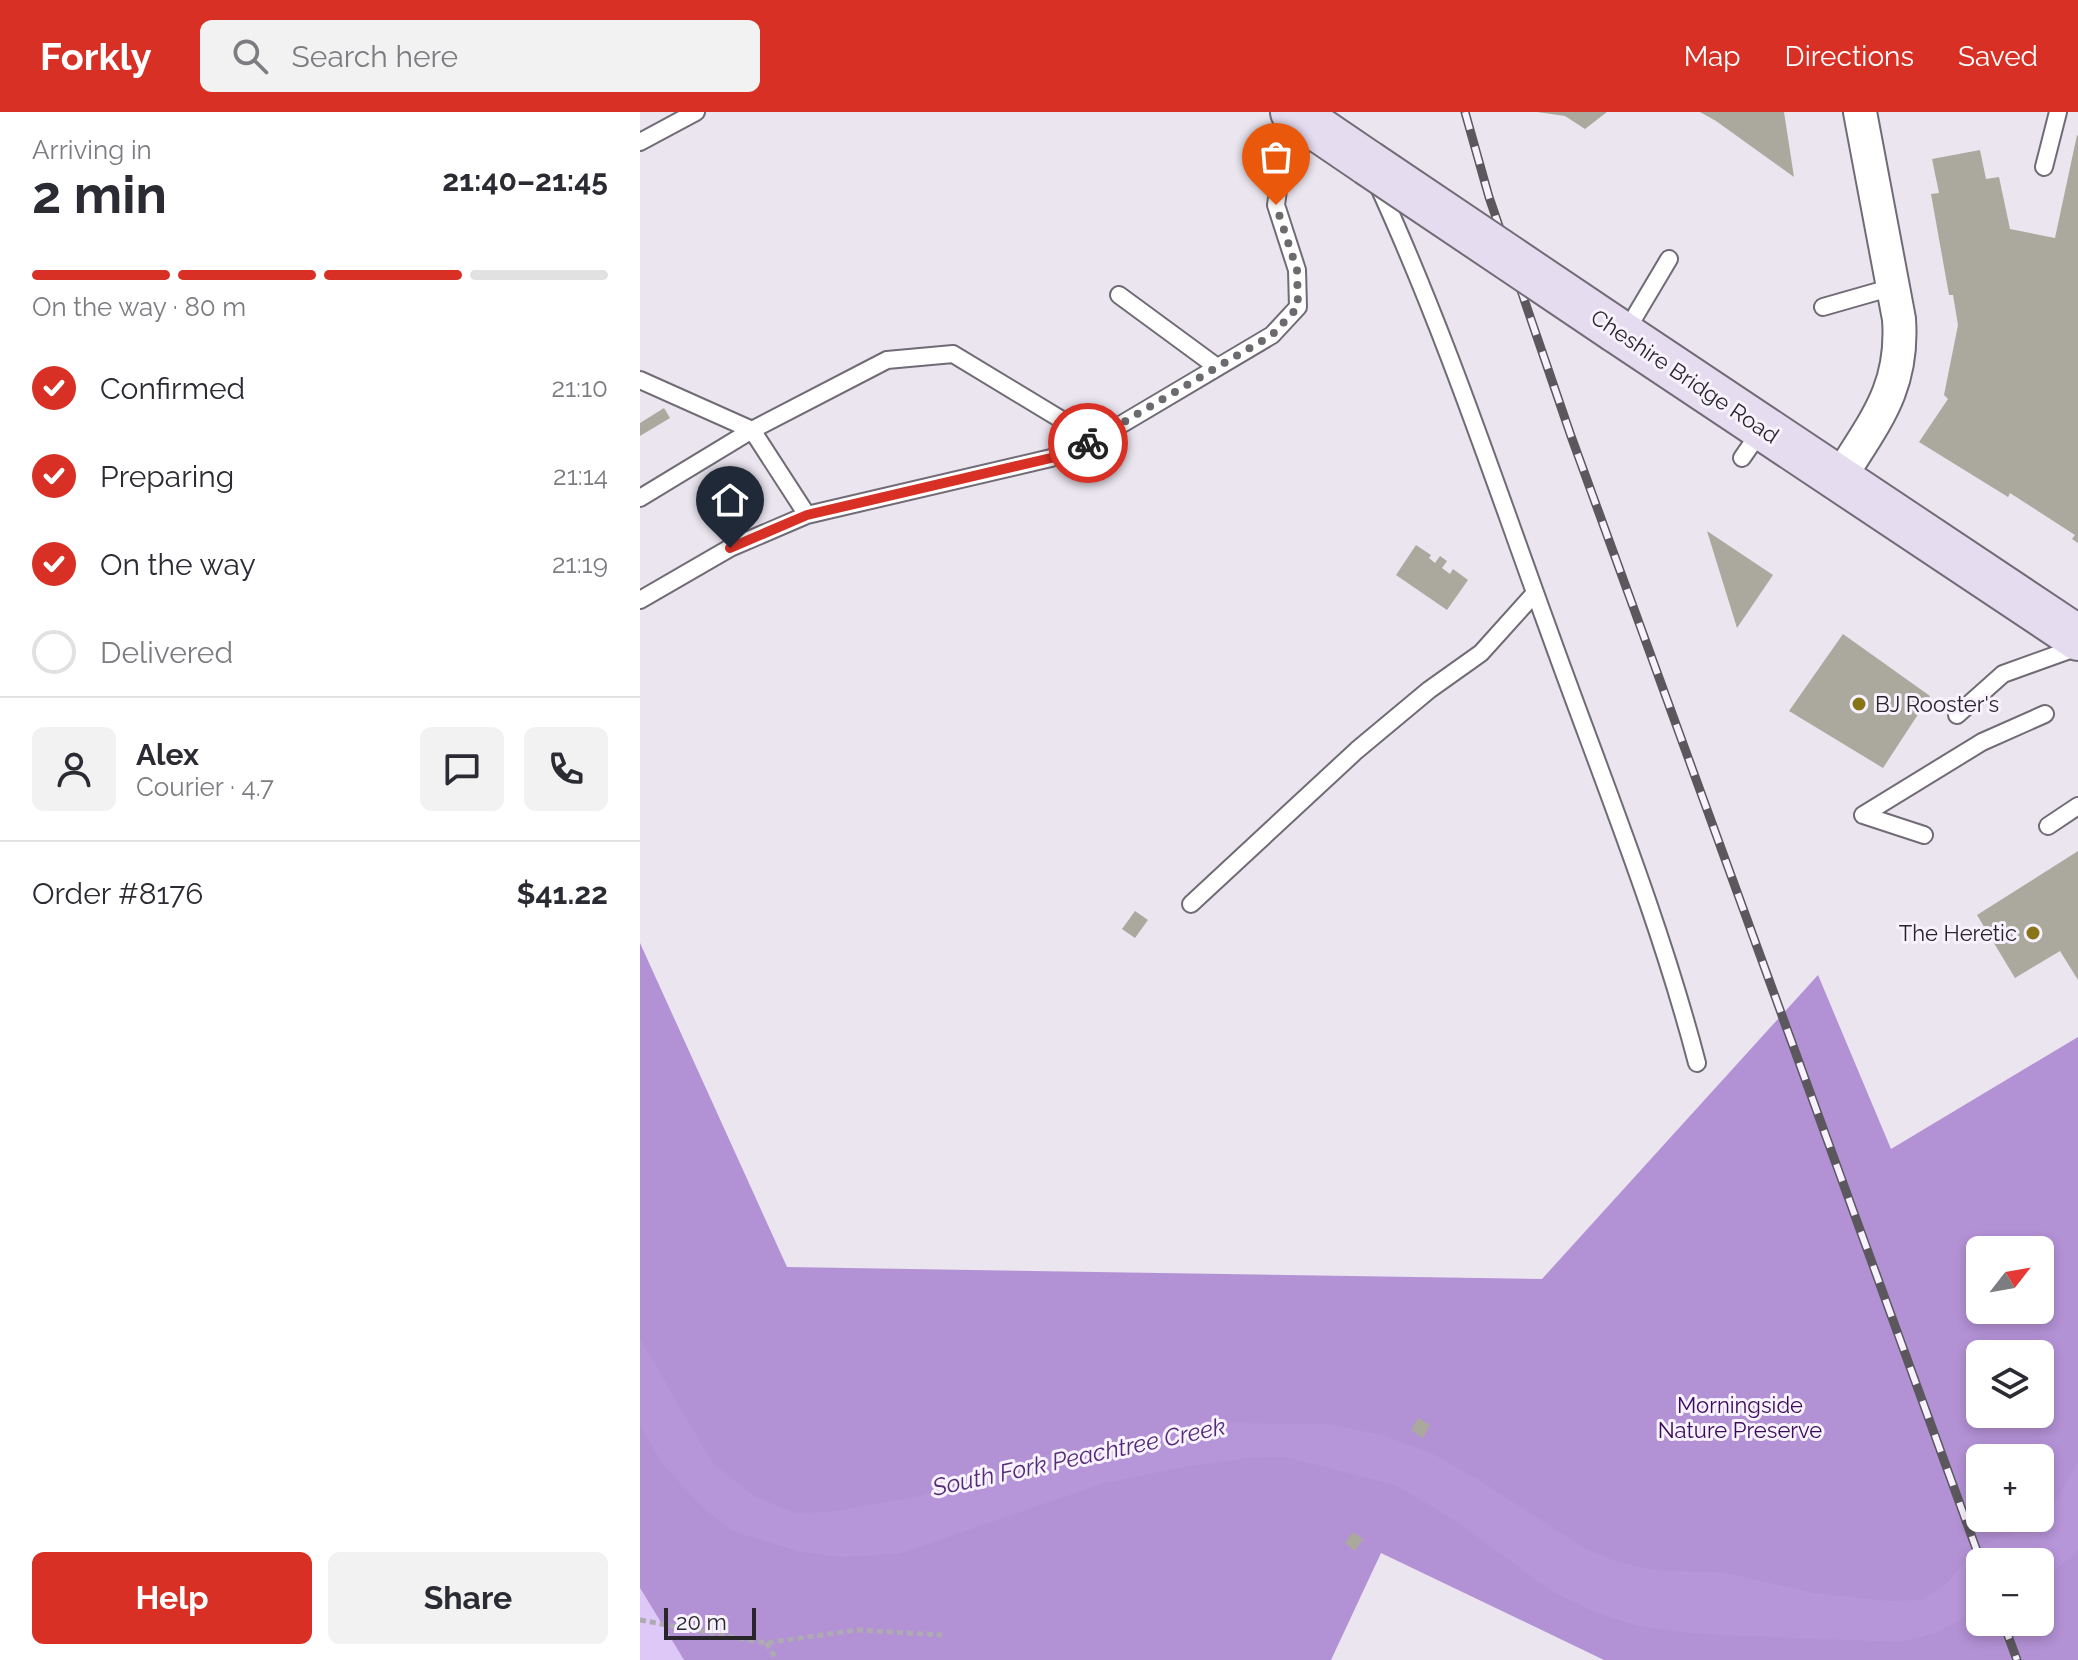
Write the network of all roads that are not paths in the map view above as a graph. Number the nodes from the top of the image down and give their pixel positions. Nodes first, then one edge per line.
1 (696, 112) edge
2 (1860, 112) edge
3 (2058, 112) edge
4 (1316, 122) edge
5 (640, 142) edge
6 (1368, 163) junction
7 (2044, 167) dead end
8 (1669, 259) dead end
9 (1893, 287) junction
10 (1119, 295) dead end
11 (1823, 307) dead end
12 (1620, 332) junction
13 (1217, 367) junction
14 (640, 380) edge
15 (752, 430) junction
16 (1095, 440) junction
17 (1839, 479) junction
18 (640, 498) edge
19 (807, 515) junction
20 (1535, 593) junction
21 (640, 600) edge
22 (2078, 638) edge
23 (2078, 647) edge
24 (2045, 714) dead end
25 (1957, 715) dead end
26 (2078, 806) edge
27 (2048, 826) dead end
28 (1924, 835) dead end
29 (1191, 904) dead end
30 (1697, 1063) dead end

1 - 5 lane
2 - 9 street
3 - 7 lane
4 - 6 main road, Cheshire Bridge Road
4 - 13 lane
6 - 12 main road, Cheshire Bridge Road, bridge
6 - 20 lane
8 - 12 lane
9 - 11 lane
9 - 17 street
10 - 13 lane
12 - 17 main road, Cheshire Bridge Road
13 - 16 lane
14 - 15 lane
15 - 16 lane
15 - 18 lane
15 - 19 lane
16 - 19 lane
17 - 22 main road, Cheshire Bridge Road
19 - 21 lane
20 - 29 lane
20 - 30 lane
23 - 25 lane
24 - 28 lane
26 - 27 lane

